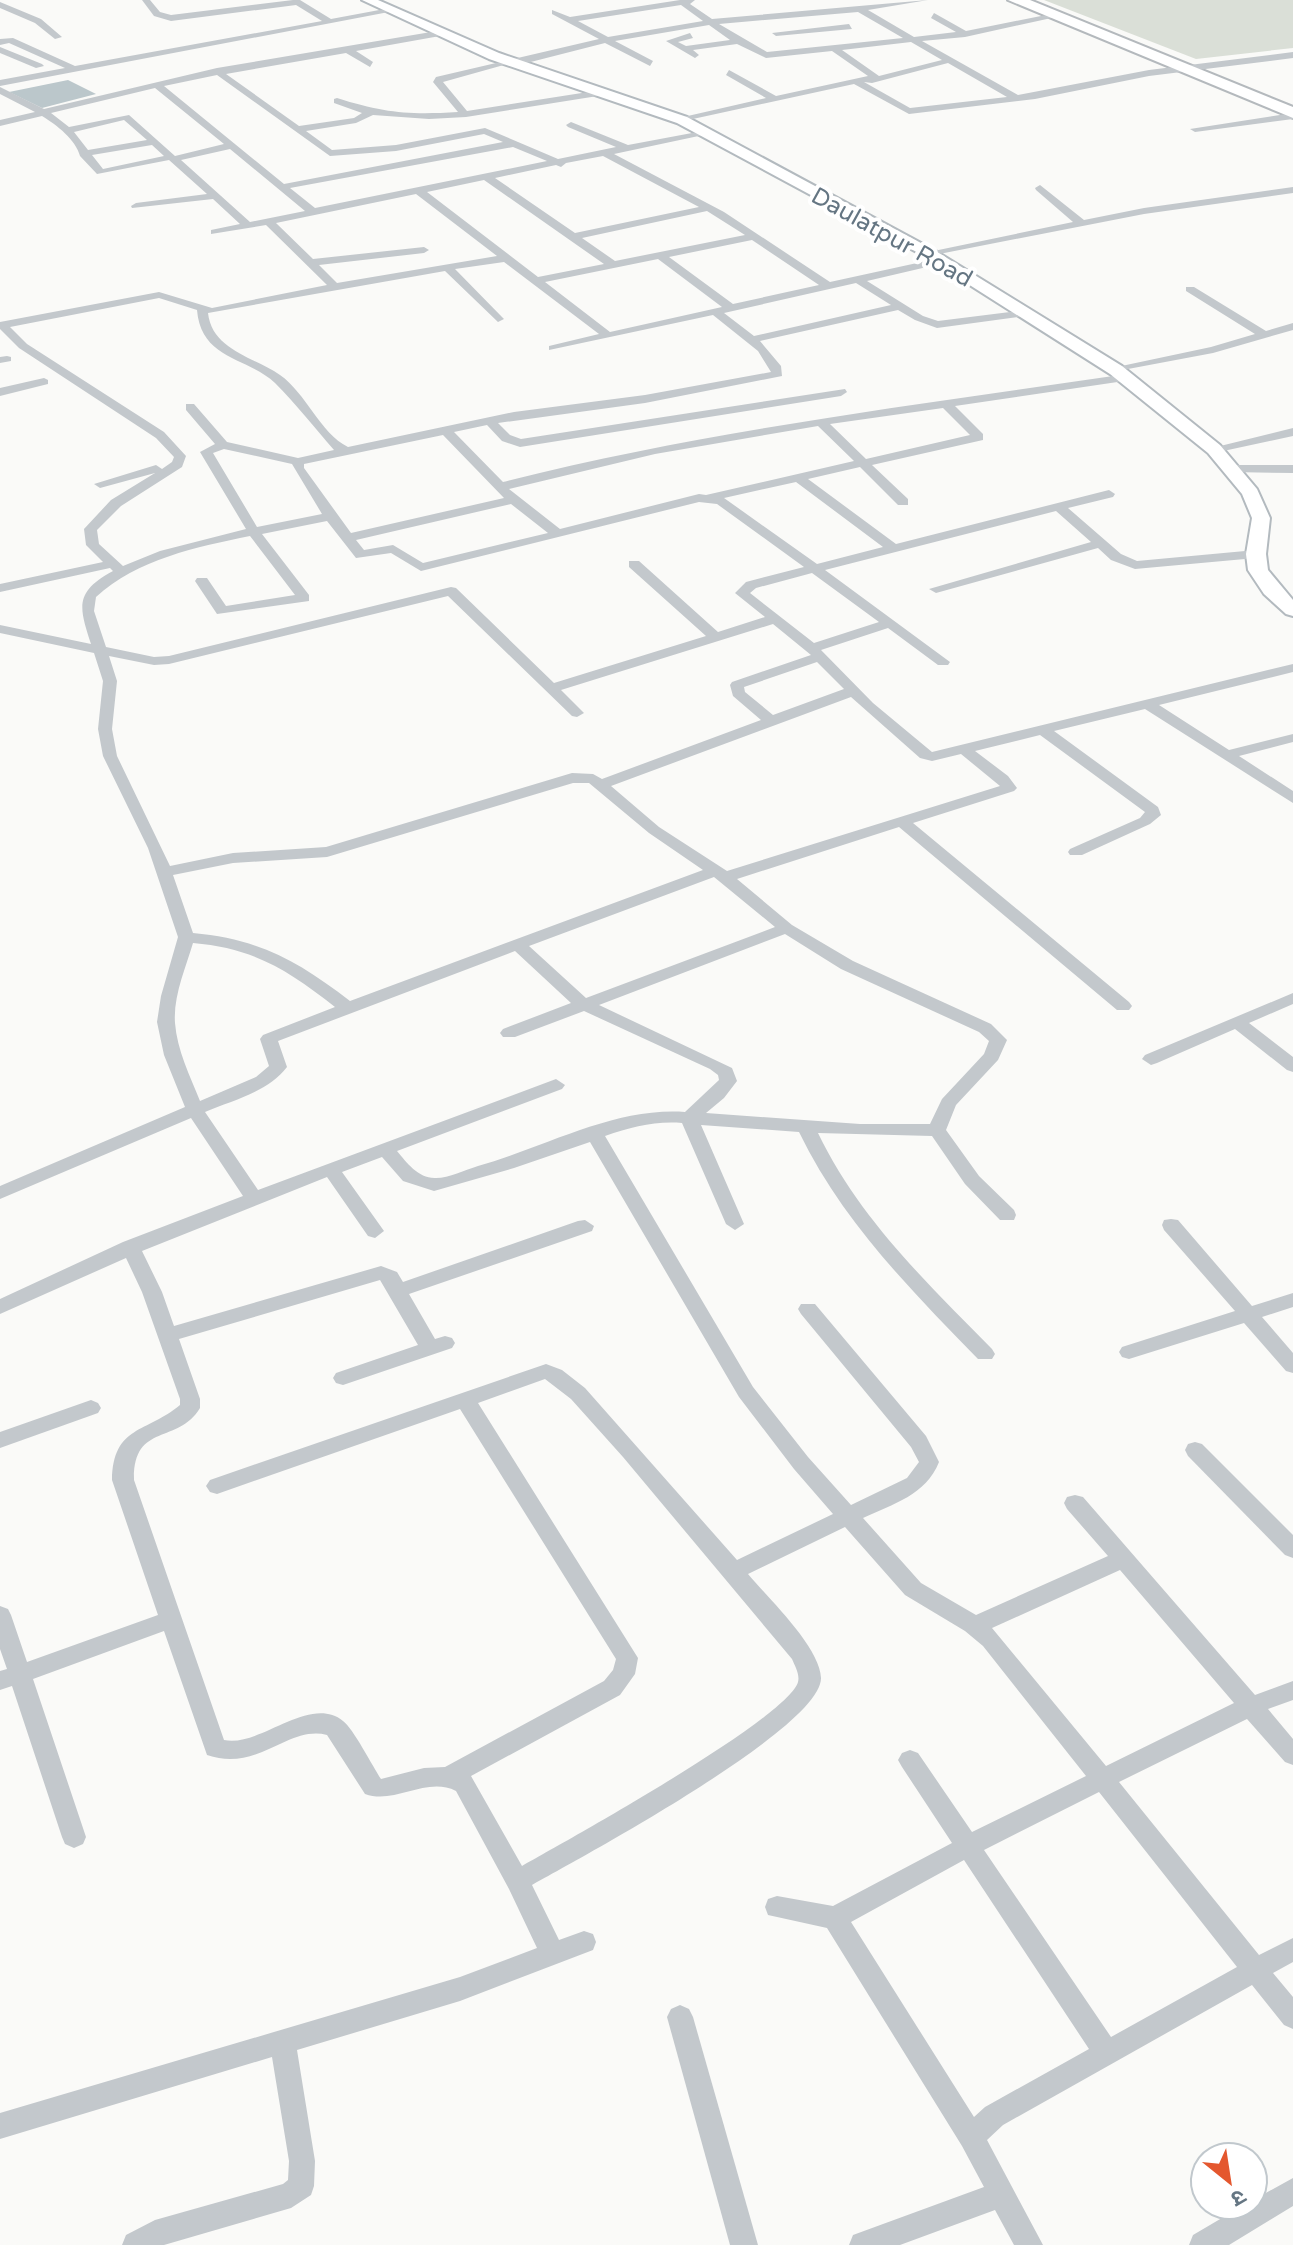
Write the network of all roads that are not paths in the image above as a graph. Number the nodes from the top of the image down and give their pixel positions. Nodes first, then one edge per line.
1 (146, 0) edge
2 (368, 0) edge
3 (636, 0) edge
4 (694, 0) edge
5 (924, 0) edge
6 (1016, 0) edge
7 (682, 2) junction
8 (0, 5) edge
9 (646, 5) junction
10 (859, 9) junction
11 (390, 11) junction
12 (555, 12) dead end
13 (789, 14) junction
14 (1053, 15) junction
15 (934, 16) dead end
16 (754, 17) junction
17 (571, 19) junction
18 (330, 22) junction
19 (710, 22) junction
20 (849, 27) dead end
21 (813, 29) junction
22 (723, 30) junction
23 (776, 33) junction
24 (437, 34) junction
25 (965, 34) junction
26 (58, 37) dead end
27 (609, 39) junction
28 (913, 40) junction
29 (670, 41) junction
30 (738, 41) junction
31 (0, 42) edge
32 (650, 44) dead end
33 (834, 48) junction
34 (347, 49) junction
35 (685, 49) junction
36 (0, 50) edge
37 (802, 52) junction
38 (695, 55) dead end
39 (1293, 55) edge
40 (951, 60) junction
41 (512, 62) junction
42 (650, 63) dead end
43 (370, 64) dead end
44 (72, 68) junction
45 (1184, 68) junction
46 (217, 71) junction
47 (52, 72) junction
48 (729, 73) dead end
49 (872, 80) junction
50 (0, 83) edge
51 (858, 83) junction
52 (156, 84) junction
53 (0, 90) edge
54 (601, 93) junction
55 (1016, 98) junction
56 (14, 99) junction
57 (776, 100) junction
58 (337, 101) dead end
59 (0, 102) edge
60 (373, 112) junction
61 (39, 113) junction
62 (464, 113) junction
63 (1293, 115) edge
64 (682, 120) junction
65 (0, 123) edge
66 (571, 125) dead end
67 (299, 129) junction
68 (1195, 129) dead end
69 (68, 130) junction
70 (705, 132) junction
71 (154, 142) junction
72 (516, 143) junction
73 (230, 146) junction
74 (629, 149) junction
75 (83, 154) junction
76 (342, 154) junction
77 (607, 154) junction
78 (172, 158) junction
79 (561, 164) junction
80 (359, 171) junction
81 (488, 178) junction
82 (282, 187) junction
83 (1040, 188) dead end
84 (1293, 190) edge
85 (419, 191) junction
86 (216, 196) junction
87 (136, 206) dead end
88 (708, 208) junction
89 (313, 212) junction
90 (268, 221) junction
91 (1080, 222) junction
92 (248, 225) junction
93 (215, 232) dead end
94 (755, 236) junction
95 (572, 237) junction
96 (424, 250) dead end
97 (659, 255) junction
98 (935, 257) junction
99 (506, 258) junction
100 (310, 263) junction
101 (612, 264) junction
102 (447, 267) junction
103 (859, 280) junction
104 (536, 281) junction
105 (334, 286) junction
106 (830, 287) junction
107 (1190, 289) dead end
108 (900, 306) junction
109 (731, 308) junction
110 (202, 310) junction
111 (715, 312) junction
112 (1025, 313) junction
113 (498, 319) dead end
114 (1, 325) edge
115 (1293, 326) edge
116 (1262, 333) junction
117 (608, 336) junction
118 (752, 340) junction
119 (553, 348) dead end
120 (1122, 374) junction
121 (44, 382) dead end
122 (0, 392) edge
123 (841, 392) dead end
124 (947, 405) junction
125 (190, 407) dead end
126 (490, 421) junction
127 (822, 423) junction
128 (446, 431) junction
129 (1293, 432) edge
130 (223, 445) junction
131 (1214, 449) junction
132 (348, 451) junction
133 (298, 462) junction
134 (178, 463) junction
135 (863, 464) junction
136 (1234, 469) junction
137 (1293, 469) edge
138 (800, 479) junction
139 (100, 484) dead end
140 (500, 487) junction
141 (1109, 494) dead end
142 (711, 497) junction
143 (513, 500) junction
144 (903, 502) dead end
145 (1059, 507) junction
146 (330, 516) junction
147 (254, 532) junction
148 (561, 534) junction
149 (347, 538) junction
150 (1101, 543) junction
151 (895, 550) junction
152 (1256, 554) junction
153 (634, 564) dead end
154 (115, 567) junction
155 (816, 570) junction
156 (202, 581) dead end
157 (0, 588) edge
158 (936, 589) dead end
159 (1293, 610) edge
160 (774, 619) junction
161 (890, 623) junction
162 (0, 629) edge
163 (716, 637) junction
164 (99, 649) junction
165 (816, 652) junction
166 (943, 662) dead end
167 (1293, 668) edge
168 (552, 688) junction
169 (855, 690) junction
170 (1149, 705) junction
171 (577, 713) dead end
172 (770, 720) junction
173 (1043, 730) junction
174 (1293, 738) edge
175 (965, 750) junction
176 (1227, 755) junction
177 (600, 785) junction
178 (1293, 798) edge
179 (901, 821) junction
180 (1076, 852) dead end
181 (164, 872) junction
182 (720, 874) junction
183 (786, 928) junction
184 (186, 937) junction
185 (518, 945) junction
186 (1293, 998) edge
187 (581, 1003) junction
188 (1123, 1006) dead end
189 (346, 1007) junction
190 (1238, 1023) junction
191 (509, 1033) dead end
192 (1151, 1059) dead end
193 (1293, 1066) edge
194 (556, 1085) dead end
195 (196, 1112) junction
196 (689, 1118) junction
197 (806, 1127) junction
198 (937, 1130) junction
199 (594, 1133) junction
200 (386, 1150) junction
201 (332, 1171) junction
202 (0, 1193) edge
203 (253, 1197) junction
204 (1007, 1215) dead end
205 (735, 1224) dead end
206 (1171, 1225) dead end
207 (585, 1226) dead end
208 (375, 1231) dead end
209 (130, 1247) junction
210 (398, 1291) junction
211 (1293, 1300) edge
212 (0, 1307) edge
213 (808, 1309) dead end
214 (1248, 1315) junction
215 (168, 1335) junction
216 (1129, 1352) dead end
217 (985, 1354) dead end
218 (1293, 1366) edge
219 (343, 1378) dead end
220 (464, 1398) junction
221 (91, 1408) dead end
222 (0, 1440) edge
223 (1195, 1450) dead end
224 (217, 1486) dead end
225 (1075, 1503) dead end
226 (849, 1518) junction
227 (1293, 1549) edge
228 (1124, 1559) junction
229 (733, 1572) junction
230 (0, 1615) edge
231 (173, 1619) junction
232 (976, 1625) junction
233 (10, 1677) edge
234 (1293, 1690) edge
235 (1251, 1706) junction
236 (1293, 1755) edge
237 (910, 1760) dead end
238 (451, 1775) junction
239 (1103, 1779) junction
240 (74, 1837) dead end
241 (968, 1846) junction
242 (518, 1881) junction
243 (777, 1907) dead end
244 (835, 1918) junction
245 (584, 1942) dead end
246 (1293, 1949) edge
247 (552, 1953) junction
248 (1254, 1969) junction
249 (680, 2017) dead end
250 (1293, 2017) edge
251 (283, 2043) junction
252 (1107, 2053) junction
253 (0, 2126) edge
254 (971, 2137) junction
255 (1293, 2191) edge
256 (1002, 2194) junction
257 (910, 2237) edge
258 (136, 2245) edge
259 (744, 2245) edge
260 (863, 2245) edge
261 (1029, 2245) edge
262 (1203, 2245) edge

1 - 18 street
2 - 11 street, Daulatpur Road
3 - 9 street
4 - 7 street
5 - 10 street
6 - 14 highway
7 - 9 street
7 - 19 street
8 - 26 street
9 - 17 street
10 - 13 street
10 - 28 street
11 - 18 street
11 - 24 street, Daulatpur Road
12 - 17 street
13 - 16 street
13 - 21 street
14 - 25 street
14 - 45 highway
15 - 25 street
16 - 19 street
16 - 23 street
17 - 27 street
18 - 44 street
19 - 22 street
19 - 27 street
20 - 21 street
21 - 23 street
22 - 29 street
22 - 30 street
23 - 37 street
24 - 34 street
24 - 41 street, Daulatpur Road
25 - 28 street
27 - 41 street
27 - 42 street
28 - 33 street
28 - 40 street
29 - 32 street
29 - 35 street
30 - 35 street
30 - 37 street
31 - 44 street
33 - 37 street
33 - 49 street
34 - 43 street
34 - 46 street
35 - 38 street
36 - 47 street
39 - 45 street
40 - 49 street
40 - 55 street
41 - 54 street, Daulatpur Road
41 - 62 street
44 - 47 street
45 - 55 street
45 - 63 highway
46 - 52 street
46 - 67 street
47 - 50 street
48 - 57 street
49 - 51 street
51 - 55 street
51 - 57 street
52 - 61 street
52 - 73 street
53 - 56 street
54 - 62 street
54 - 64 street, Daulatpur Road
56 - 59 street
56 - 61 street
57 - 64 street
58 - 60 street
60 - 62 street
60 - 67 street
61 - 65 street
61 - 69 street
63 - 68 street
64 - 70 street, Daulatpur Road
66 - 74 street
67 - 76 street
69 - 71 street
69 - 75 street
70 - 74 street
70 - 98 street, Daulatpur Road
71 - 75 street
71 - 78 street
72 - 76 street
72 - 79 street
72 - 80 street
73 - 78 street
73 - 82 street
74 - 77 street
75 - 78 street
76 - 80 street
77 - 79 street
77 - 88 street
78 - 86 street
79 - 81 street
80 - 82 street
81 - 85 street
81 - 95 street
82 - 89 street
83 - 91 street
84 - 91 street
85 - 89 street
85 - 99 street
86 - 87 street
86 - 92 street
88 - 94 street
88 - 95 street
89 - 90 street
90 - 92 street
90 - 100 street
91 - 98 street
92 - 93 street
94 - 97 street
94 - 106 street
95 - 101 street
96 - 100 street
97 - 101 street
97 - 109 street
98 - 103 street
98 - 112 street, Daulatpur Road
99 - 102 street
99 - 104 street
100 - 105 street
101 - 104 street
102 - 105 street
102 - 113 street
103 - 106 street
103 - 108 street
104 - 117 street
105 - 110 street
106 - 109 street
107 - 116 street
108 - 112 street
108 - 118 street
109 - 111 street
110 - 114 street
110 - 132 street
111 - 117 street
111 - 118 street
112 - 120 street, Daulatpur Road
114 - 134 street
115 - 116 street
116 - 120 street
117 - 119 street
118 - 126 street
120 - 124 street
120 - 131 street, Daulatpur Road
121 - 122 street
123 - 126 street
124 - 127 street
124 - 135 street
125 - 130 street
126 - 128 street
127 - 135 street
127 - 140 street
128 - 132 street
128 - 140 street
129 - 131 street
130 - 133 street
130 - 147 street
131 - 136 street, Daulatpur Road
132 - 133 street
133 - 146 street
134 - 139 street
134 - 154 street
135 - 138 street
135 - 144 street
136 - 137 street
136 - 152 street, Daulatpur Road
138 - 142 street
138 - 151 street
140 - 143 street
141 - 145 street
142 - 148 street
142 - 155 street
143 - 148 street
143 - 149 street
145 - 150 street
145 - 151 street
146 - 147 street
146 - 149 street
147 - 154 street
147 - 156 street
148 - 149 street
150 - 152 street
150 - 158 street
151 - 155 street
152 - 159 street, Daulatpur Road
153 - 163 street
154 - 157 street
154 - 164 street
155 - 160 street
155 - 161 street
160 - 163 street
160 - 165 street
161 - 165 street
161 - 166 street
162 - 164 street
163 - 168 street
164 - 168 street
164 - 181 street
165 - 169 street
165 - 172 street
167 - 170 street
168 - 171 street
169 - 172 street
169 - 175 street
170 - 173 street
170 - 176 street
172 - 177 street
173 - 175 street
173 - 180 street
174 - 176 street
175 - 179 street
176 - 178 street
177 - 181 street
177 - 182 street
179 - 182 street
179 - 188 street
181 - 184 street
182 - 183 street
182 - 185 street
183 - 187 street
183 - 198 street
184 - 189 street
184 - 195 street
185 - 187 street
185 - 189 street
186 - 190 street
187 - 191 street
187 - 196 street
189 - 195 street
190 - 192 street
190 - 193 street
194 - 200 street
195 - 202 street
195 - 203 street
196 - 197 street
196 - 199 street
196 - 205 street
197 - 198 street
197 - 217 street
198 - 204 street
199 - 200 street
199 - 226 street
200 - 201 street
201 - 203 street
201 - 208 street
203 - 209 street
206 - 214 street
207 - 210 street
209 - 212 street
209 - 215 street
210 - 215 street
210 - 219 street
211 - 214 street
213 - 226 street
214 - 216 street
214 - 218 street
215 - 231 street
220 - 224 street
220 - 229 street
220 - 238 street
221 - 222 street
223 - 227 street
225 - 228 street
226 - 229 street
226 - 232 street
228 - 232 street
228 - 235 street
229 - 242 street
230 - 233 street
231 - 233 street
231 - 238 street
232 - 239 street
233 - 240 street
234 - 235 street
235 - 236 street
235 - 239 street
237 - 241 street
238 - 242 street
239 - 241 street
239 - 248 street
241 - 244 street
241 - 252 street
242 - 247 street
243 - 244 street
244 - 254 street
245 - 247 street
246 - 248 street
247 - 251 street
248 - 250 street
248 - 252 street
249 - 259 street
251 - 253 street
251 - 258 street
252 - 254 street
254 - 256 street
255 - 262 street
256 - 257 street
256 - 261 street
257 - 260 street

